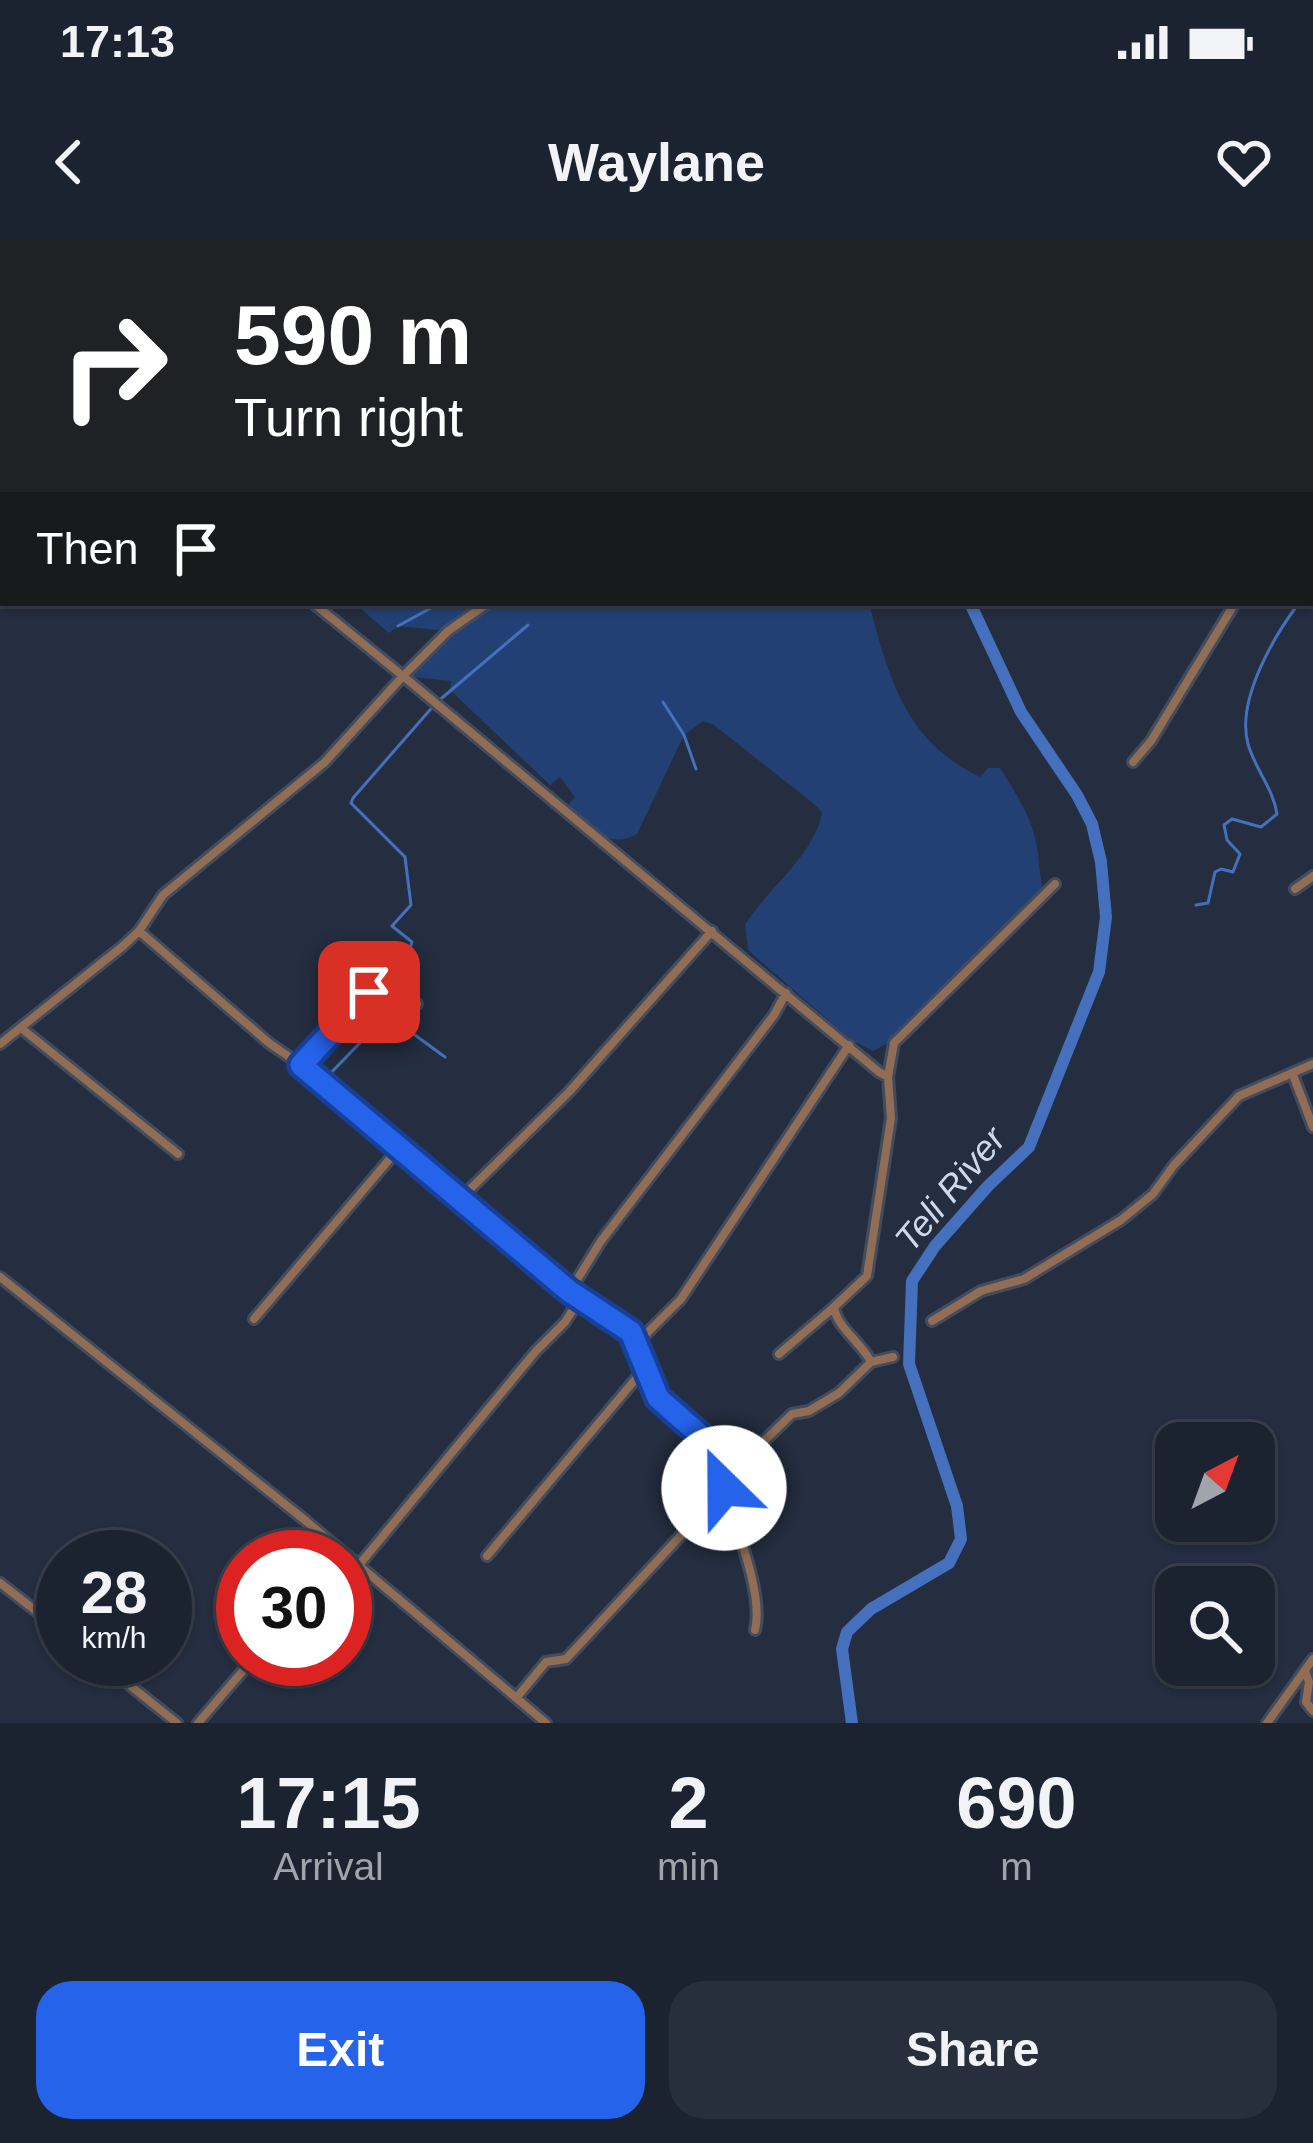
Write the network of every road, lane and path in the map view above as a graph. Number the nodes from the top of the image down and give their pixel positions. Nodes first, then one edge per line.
1 (318, 606) edge
2 (480, 606) edge
3 (1232, 606) edge
4 (403, 676) junction
5 (1133, 762) dead end
6 (1313, 876) edge
7 (1055, 884) dead end
8 (1294, 889) dead end
9 (139, 931) junction
10 (712, 931) junction
11 (786, 993) junction
12 (417, 1004) dead end
13 (21, 1028) junction
14 (0, 1044) edge
15 (849, 1045) junction
16 (1313, 1064) edge
17 (301, 1065) junction
18 (1292, 1075) junction
19 (888, 1077) junction
20 (1313, 1127) edge
21 (399, 1148) junction
22 (178, 1154) dead end
23 (460, 1199) junction
24 (0, 1277) edge
25 (569, 1291) junction
26 (580, 1299) junction
27 (834, 1307) junction
28 (254, 1319) dead end
29 (932, 1321) dead end
30 (638, 1342) junction
31 (778, 1354) dead end
32 (893, 1357) dead end
33 (871, 1362) junction
34 (644, 1369) junction
35 (725, 1483) junction
36 (312, 1530) edge
37 (372, 1548) edge
38 (487, 1556) dead end
39 (372, 1577) edge
40 (0, 1583) edge
41 (36, 1611) edge
42 (755, 1630) dead end
43 (1313, 1659) edge
44 (1305, 1670) junction
45 (131, 1686) edge
46 (230, 1686) edge
47 (517, 1696) junction
48 (1313, 1711) edge
49 (534, 1719) edge
50 (177, 1723) edge
51 (198, 1723) edge
52 (546, 1723) edge
53 (1267, 1723) edge

1 - 4 street
2 - 4 street
3 - 5 street
4 - 9 street
4 - 10 street
6 - 8 street
7 - 19 street
9 - 13 street
9 - 17 street
10 - 11 street
10 - 23 street
11 - 15 street
11 - 25 street
12 - 17 street
13 - 14 street
13 - 22 street
15 - 19 street
15 - 30 street
16 - 18 street
17 - 21 street
18 - 20 street
18 - 29 street
19 - 27 street
21 - 23 street
21 - 28 street
23 - 25 street
24 - 36 street
25 - 26 street
26 - 30 street
26 - 37 street
27 - 31 street
27 - 33 street
30 - 34 street
32 - 33 street
33 - 35 street
34 - 35 street
34 - 38 street
35 - 42 street
35 - 47 street
39 - 47 street
40 - 41 street
43 - 44 street
44 - 48 street
44 - 53 street
45 - 50 street
46 - 51 street
47 - 49 street
49 - 52 street

